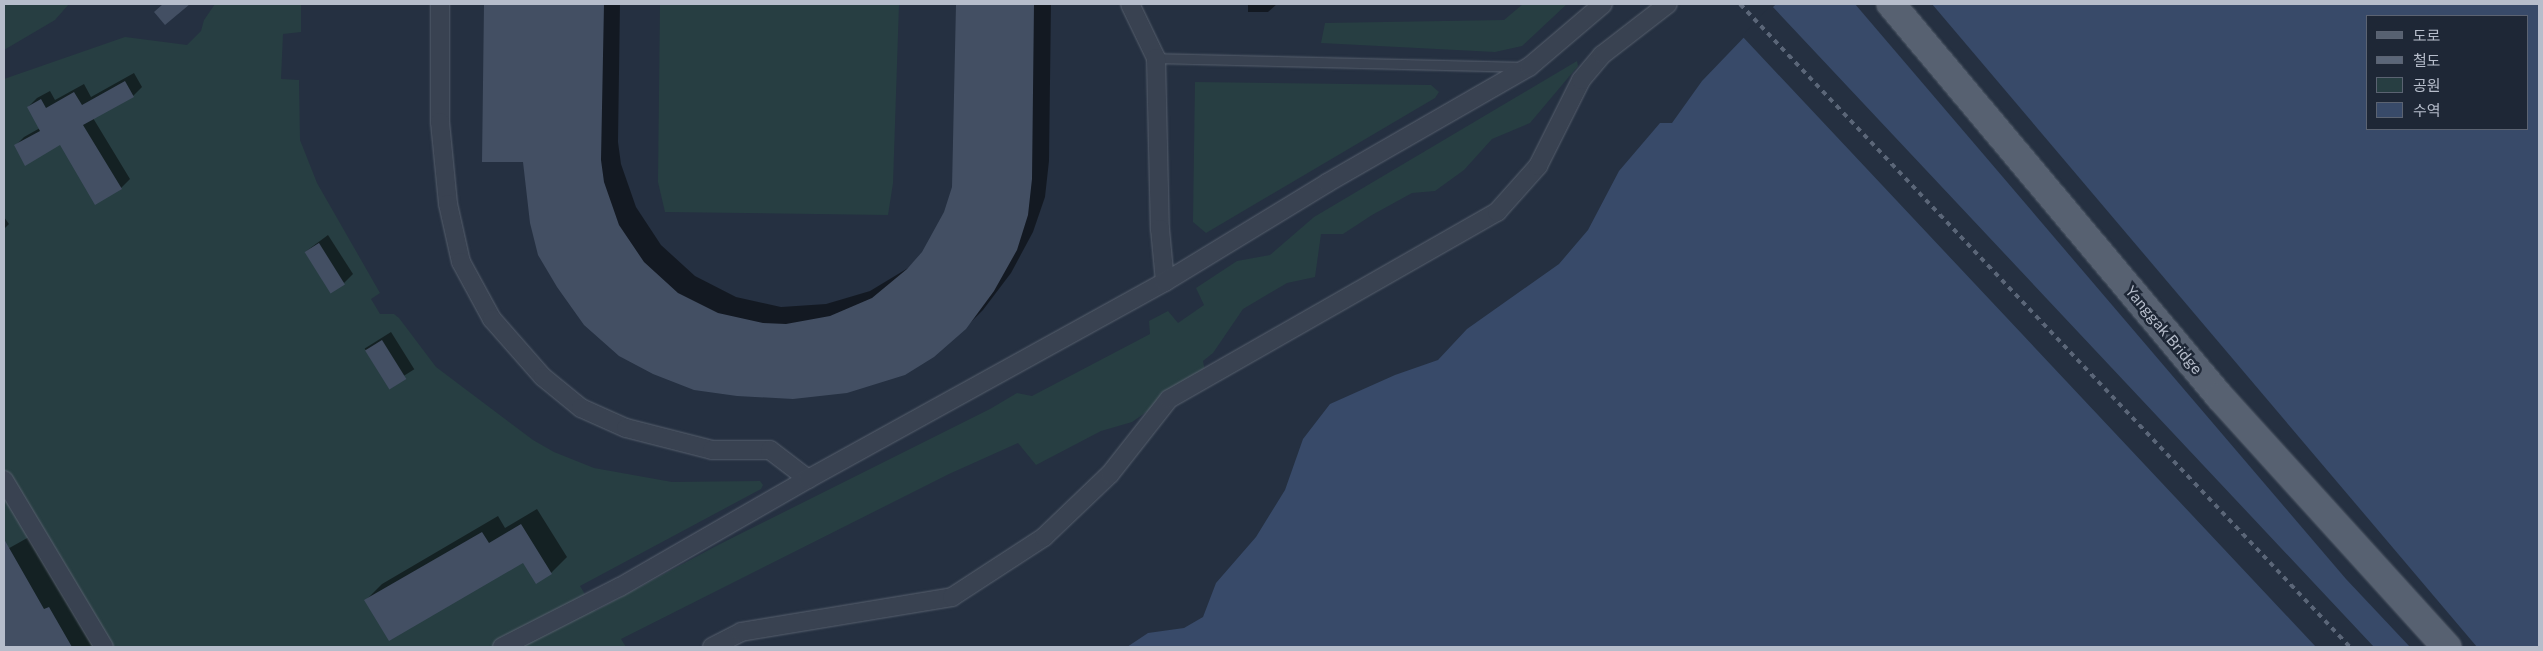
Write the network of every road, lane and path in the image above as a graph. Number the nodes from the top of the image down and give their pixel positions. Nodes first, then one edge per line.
1 (440, 4) edge
2 (1130, 4) edge
3 (1603, 4) edge
4 (1668, 4) edge
5 (1891, 4) edge
6 (1156, 58) junction
7 (1529, 67) junction
8 (1165, 282) junction
9 (4, 480) edge
10 (808, 480) junction
11 (104, 647) edge
12 (502, 647) edge
13 (712, 647) edge
14 (2447, 647) edge

1 - 10 street
2 - 6 street
3 - 7 street
4 - 13 street
5 - 14 main road, Yanggak Bridge
6 - 7 lane
6 - 8 street
7 - 8 street
8 - 10 street
9 - 11 street
10 - 12 street

